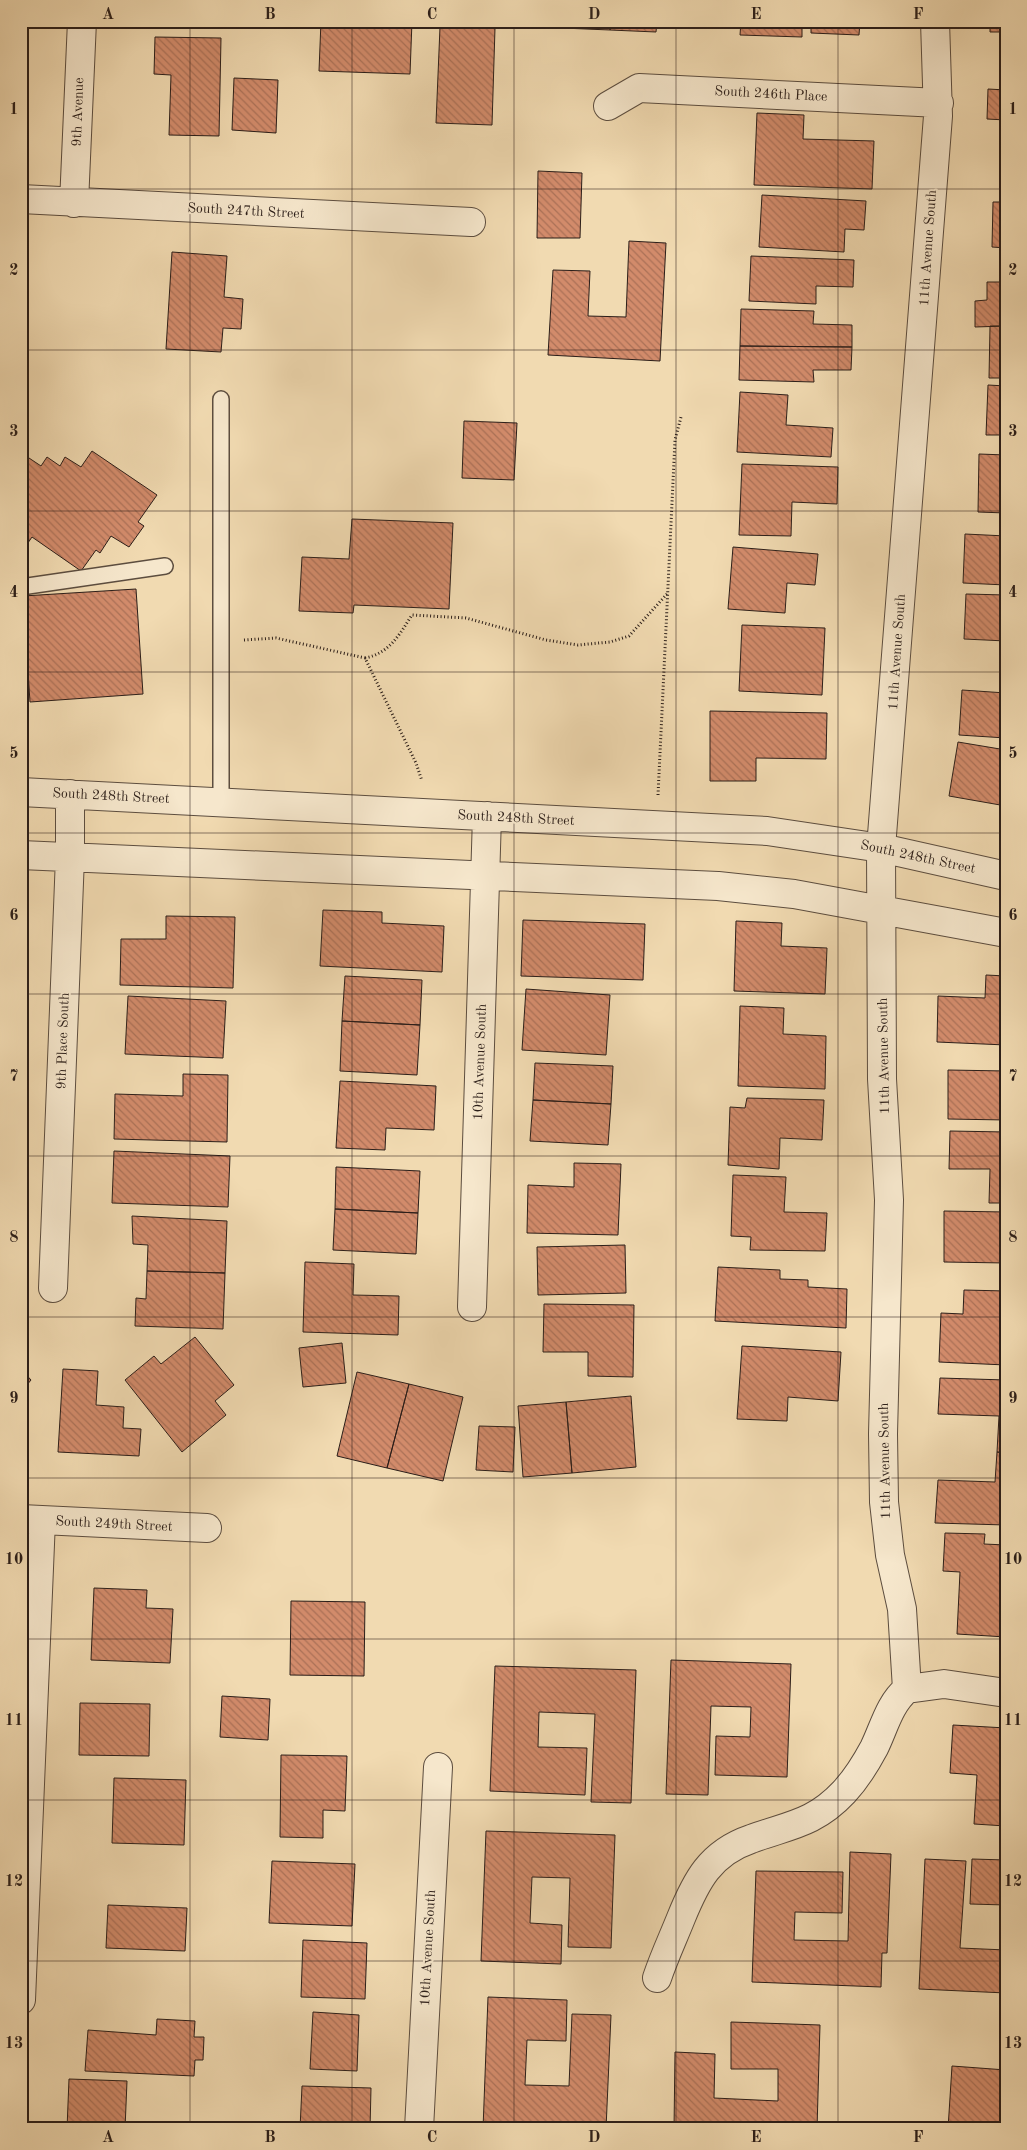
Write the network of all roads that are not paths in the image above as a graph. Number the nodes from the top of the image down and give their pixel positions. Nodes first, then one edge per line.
1 (82, 21) edge
2 (935, 21) edge
3 (939, 103) junction
4 (608, 106) dead end
5 (21, 199) edge
6 (74, 203) junction
7 (471, 222) dead end
8 (221, 400) dead end
9 (164, 566) dead end
10 (21, 587) edge
11 (21, 792) edge
12 (70, 794) junction
13 (221, 802) junction
14 (487, 816) junction
15 (881, 848) junction
16 (21, 855) edge
17 (70, 857) junction
18 (486, 876) junction
19 (1006, 876) edge
20 (883, 912) junction
21 (1006, 934) edge
22 (53, 1288) dead end
23 (472, 1308) dead end
24 (31, 1520) edge
25 (207, 1528) dead end
26 (907, 1689) junction
27 (1006, 1693) edge
28 (438, 1767) dead end
29 (657, 1978) dead end
30 (21, 2000) edge
31 (419, 2129) edge

1 - 6 street, 9th Avenue
2 - 3 street, 11th Avenue South
3 - 4 street, South 246th Place
3 - 15 street, 11th Avenue South
5 - 6 street, South 247th Street
6 - 7 street, South 247th Street
8 - 13 lane
9 - 10 lane
11 - 12 street, South 248th Street
12 - 13 street, South 248th Street
12 - 17 street, 9th Place South
13 - 14 street, South 248th Street
14 - 15 street, South 248th Street
14 - 18 street, 10th Avenue South
15 - 19 street, South 248th Street
15 - 20 street, 11th Avenue South
16 - 17 street
17 - 18 street
17 - 22 street, 9th Place South
18 - 20 street
18 - 23 street, 10th Avenue South
20 - 21 street
20 - 26 street, 11th Avenue South
24 - 25 street, South 249th Street
24 - 30 street
26 - 27 street
26 - 29 street
28 - 31 street, 10th Avenue South

